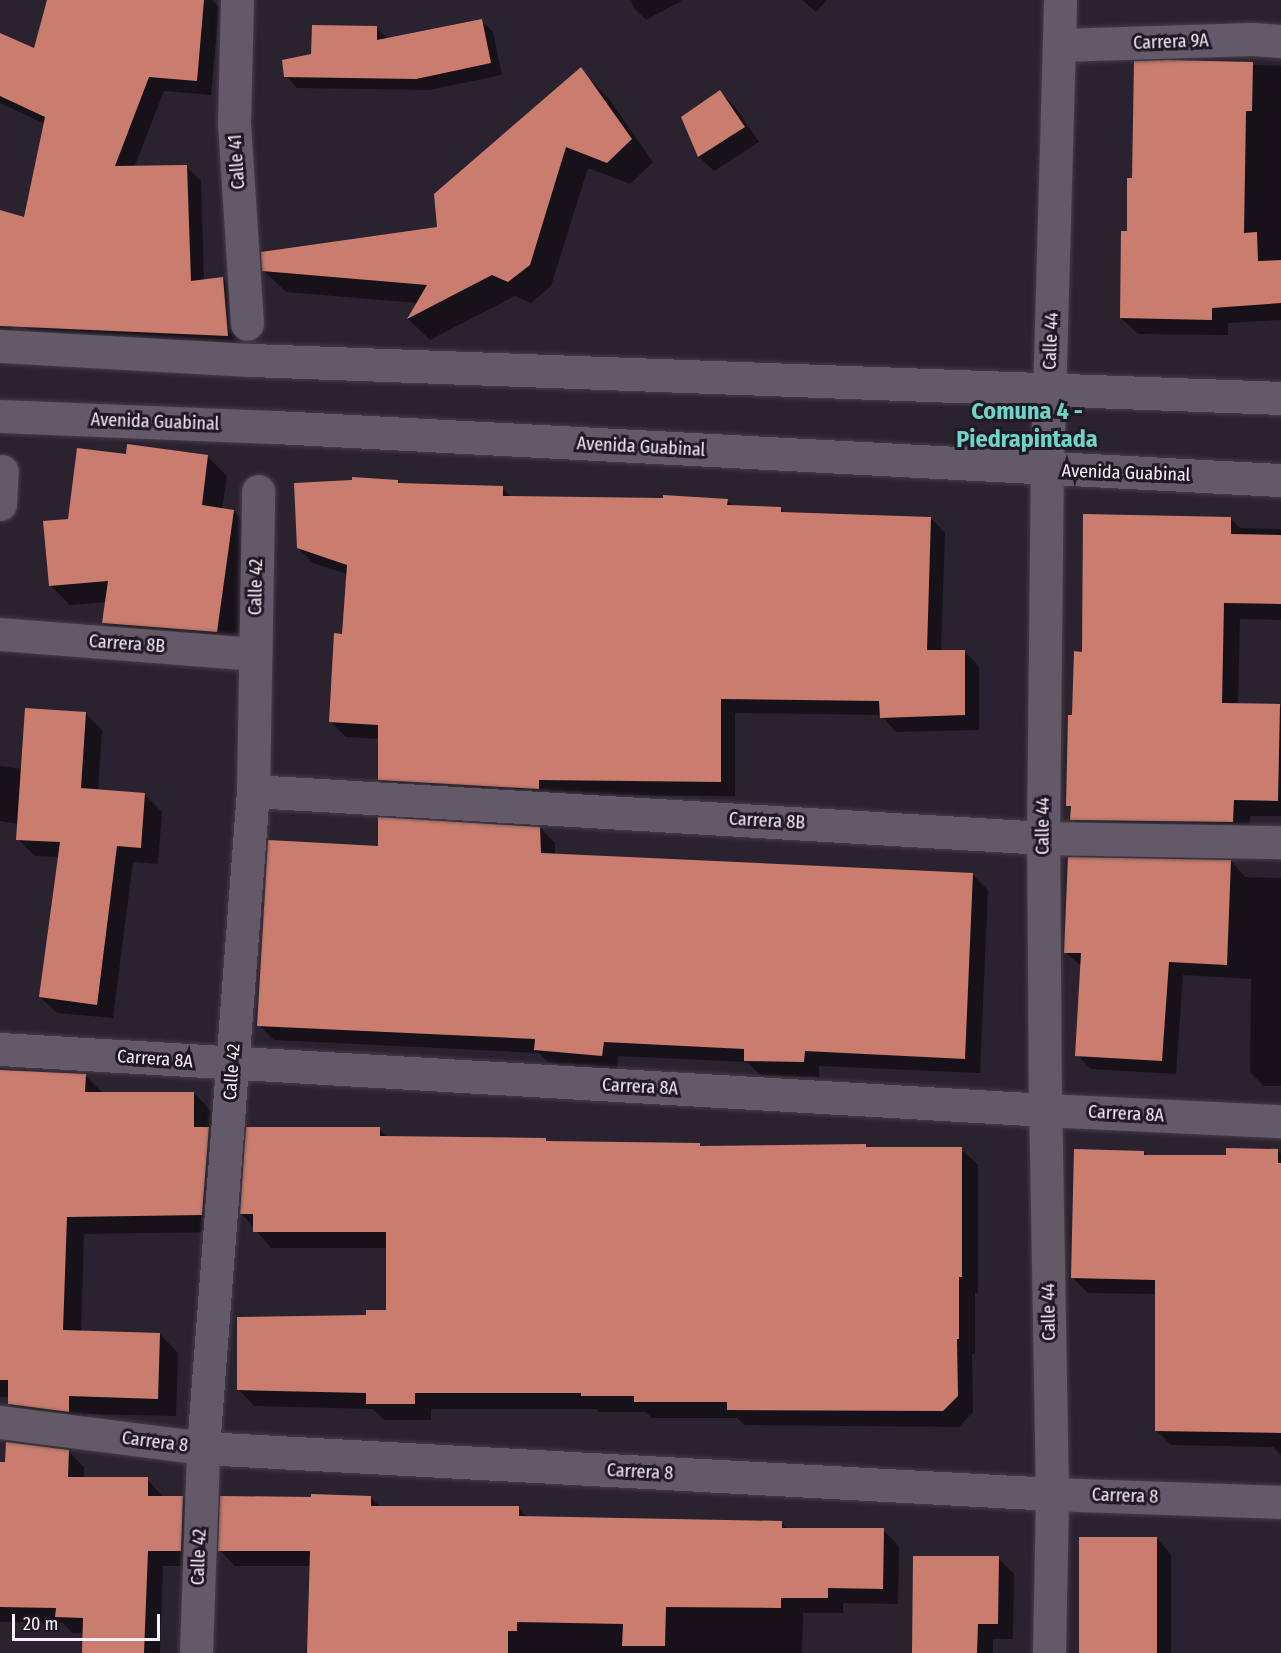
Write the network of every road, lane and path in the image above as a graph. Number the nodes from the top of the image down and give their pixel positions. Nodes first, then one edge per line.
1 (237, 0) edge
2 (1060, 0) edge
3 (1281, 41) edge
4 (1060, 45) junction
5 (247, 324) dead end
6 (0, 346) edge
7 (1050, 389) junction
8 (1281, 398) edge
9 (0, 416) edge
10 (1047, 470) junction
11 (2, 471) dead end
12 (1281, 480) edge
13 (258, 491) dead end
14 (0, 504) edge
15 (0, 634) edge
16 (255, 654) junction
17 (253, 791) junction
18 (1043, 838) junction
19 (1281, 842) edge
20 (0, 1049) edge
21 (233, 1064) junction
22 (1045, 1110) junction
23 (1281, 1121) edge
24 (0, 1422) edge
25 (202, 1448) junction
26 (1052, 1494) junction
27 (1281, 1502) edge
28 (196, 1653) edge
29 (1049, 1653) edge

1 - 5 street, Calle 41
2 - 4 street, Calle 44
3 - 4 street, Carrera 9A
4 - 7 street, Calle 44
6 - 7 street
7 - 8 street
7 - 10 street, Calle 44
9 - 10 street, Avenida Guabinal
10 - 12 street, Avenida Guabinal
10 - 18 street, Calle 44
11 - 14 street
13 - 16 street, Calle 42
15 - 16 street, Carrera 8B
16 - 17 street, Calle 42
17 - 18 street, Carrera 8B
17 - 21 street, Calle 42
18 - 19 street, Carrera 8B
18 - 22 street, Calle 44
20 - 21 street, Carrera 8A
21 - 22 street, Carrera 8A
21 - 25 street, Calle 42
22 - 23 street, Carrera 8A
22 - 26 street, Calle 44
24 - 25 street, Carrera 8
25 - 26 street, Carrera 8
25 - 28 street, Calle 42
26 - 27 street, Carrera 8
26 - 29 street, Calle 44

